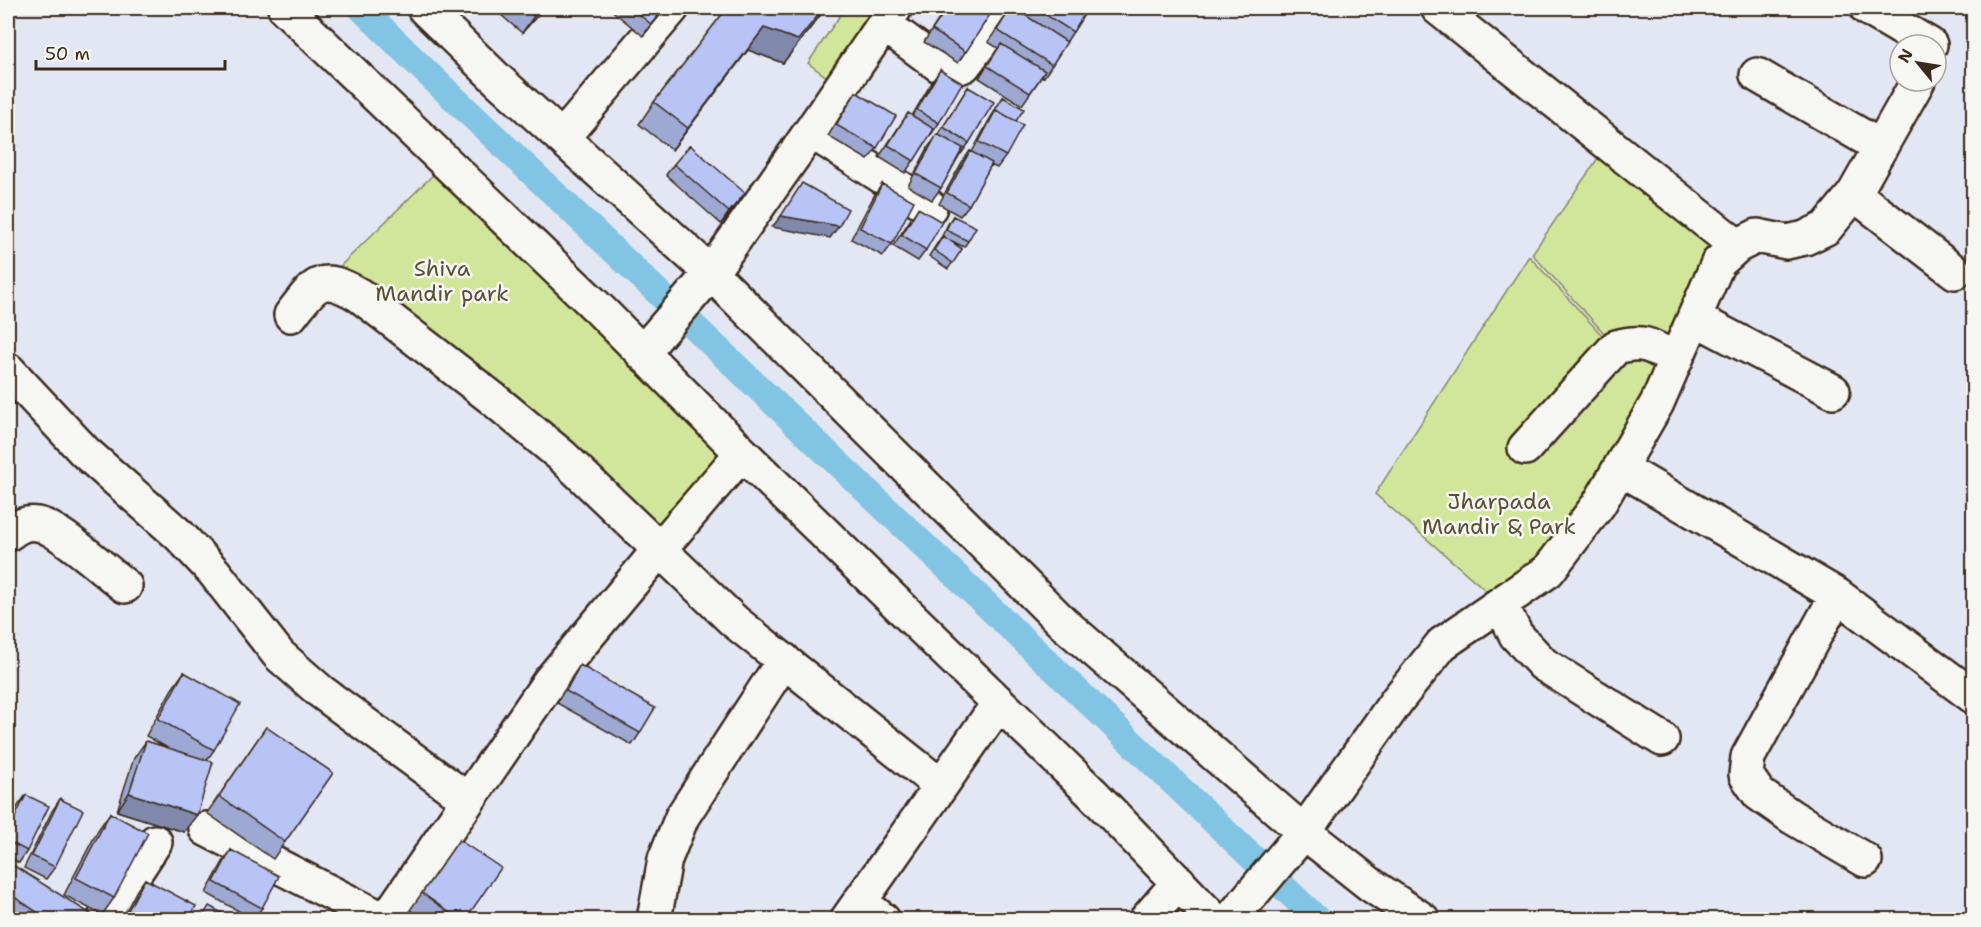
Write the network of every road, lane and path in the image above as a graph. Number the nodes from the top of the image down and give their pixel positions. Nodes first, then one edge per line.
1 (285, 8) edge
2 (424, 8) edge
3 (672, 8) edge
4 (1006, 8) edge
5 (1438, 8) edge
6 (1867, 8) edge
7 (889, 16) edge
8 (1922, 33) edge
9 (1757, 75) dead end
10 (1911, 93) edge
11 (811, 131) junction
12 (562, 138) junction
13 (1881, 147) junction
14 (1854, 194) junction
15 (930, 207) dead end
16 (1737, 246) junction
17 (1955, 272) dead end
18 (710, 274) junction
19 (291, 315) dead end
20 (1694, 318) junction
21 (643, 352) junction
22 (1676, 360) junction
23 (8, 370) edge
24 (1833, 391) dead end
25 (1525, 448) dead end
26 (742, 453) junction
27 (1620, 468) junction
28 (8, 534) edge
29 (658, 550) junction
30 (125, 586) dead end
31 (1837, 595) junction
32 (1501, 605) junction
33 (784, 660) junction
34 (1974, 697) edge
35 (999, 703) junction
36 (1662, 740) dead end
37 (941, 786) junction
38 (468, 800) junction
39 (206, 829) dead end
40 (155, 842) dead end
41 (1294, 843) junction
42 (1865, 860) dead end
43 (1179, 882) junction
44 (1237, 911) edge
45 (864, 913) edge
46 (104, 920) edge
47 (385, 920) edge
48 (654, 920) edge
49 (1146, 920) edge
50 (1214, 920) edge
51 (1422, 920) edge

1 - 21 street
2 - 12 street
3 - 12 street
4 - 7 street
5 - 16 street
6 - 8 street
7 - 11 street
9 - 13 street
10 - 13 street
11 - 15 street
11 - 18 street
12 - 18 street
13 - 14 street
14 - 16 street
14 - 17 street
16 - 20 street
18 - 21 street
18 - 41 street
19 - 29 street
20 - 22 street
20 - 24 street
21 - 26 street
22 - 25 street
22 - 27 street
23 - 38 street
26 - 29 street
26 - 35 street
27 - 31 street
27 - 32 street
28 - 30 street
29 - 33 street
29 - 38 street
31 - 34 street
31 - 42 street
32 - 36 street
32 - 41 street
33 - 37 street
33 - 48 street
35 - 37 street
35 - 43 street
37 - 45 street
38 - 47 street
39 - 47 street
40 - 46 street
41 - 44 street
41 - 51 street
43 - 49 street
43 - 50 street

